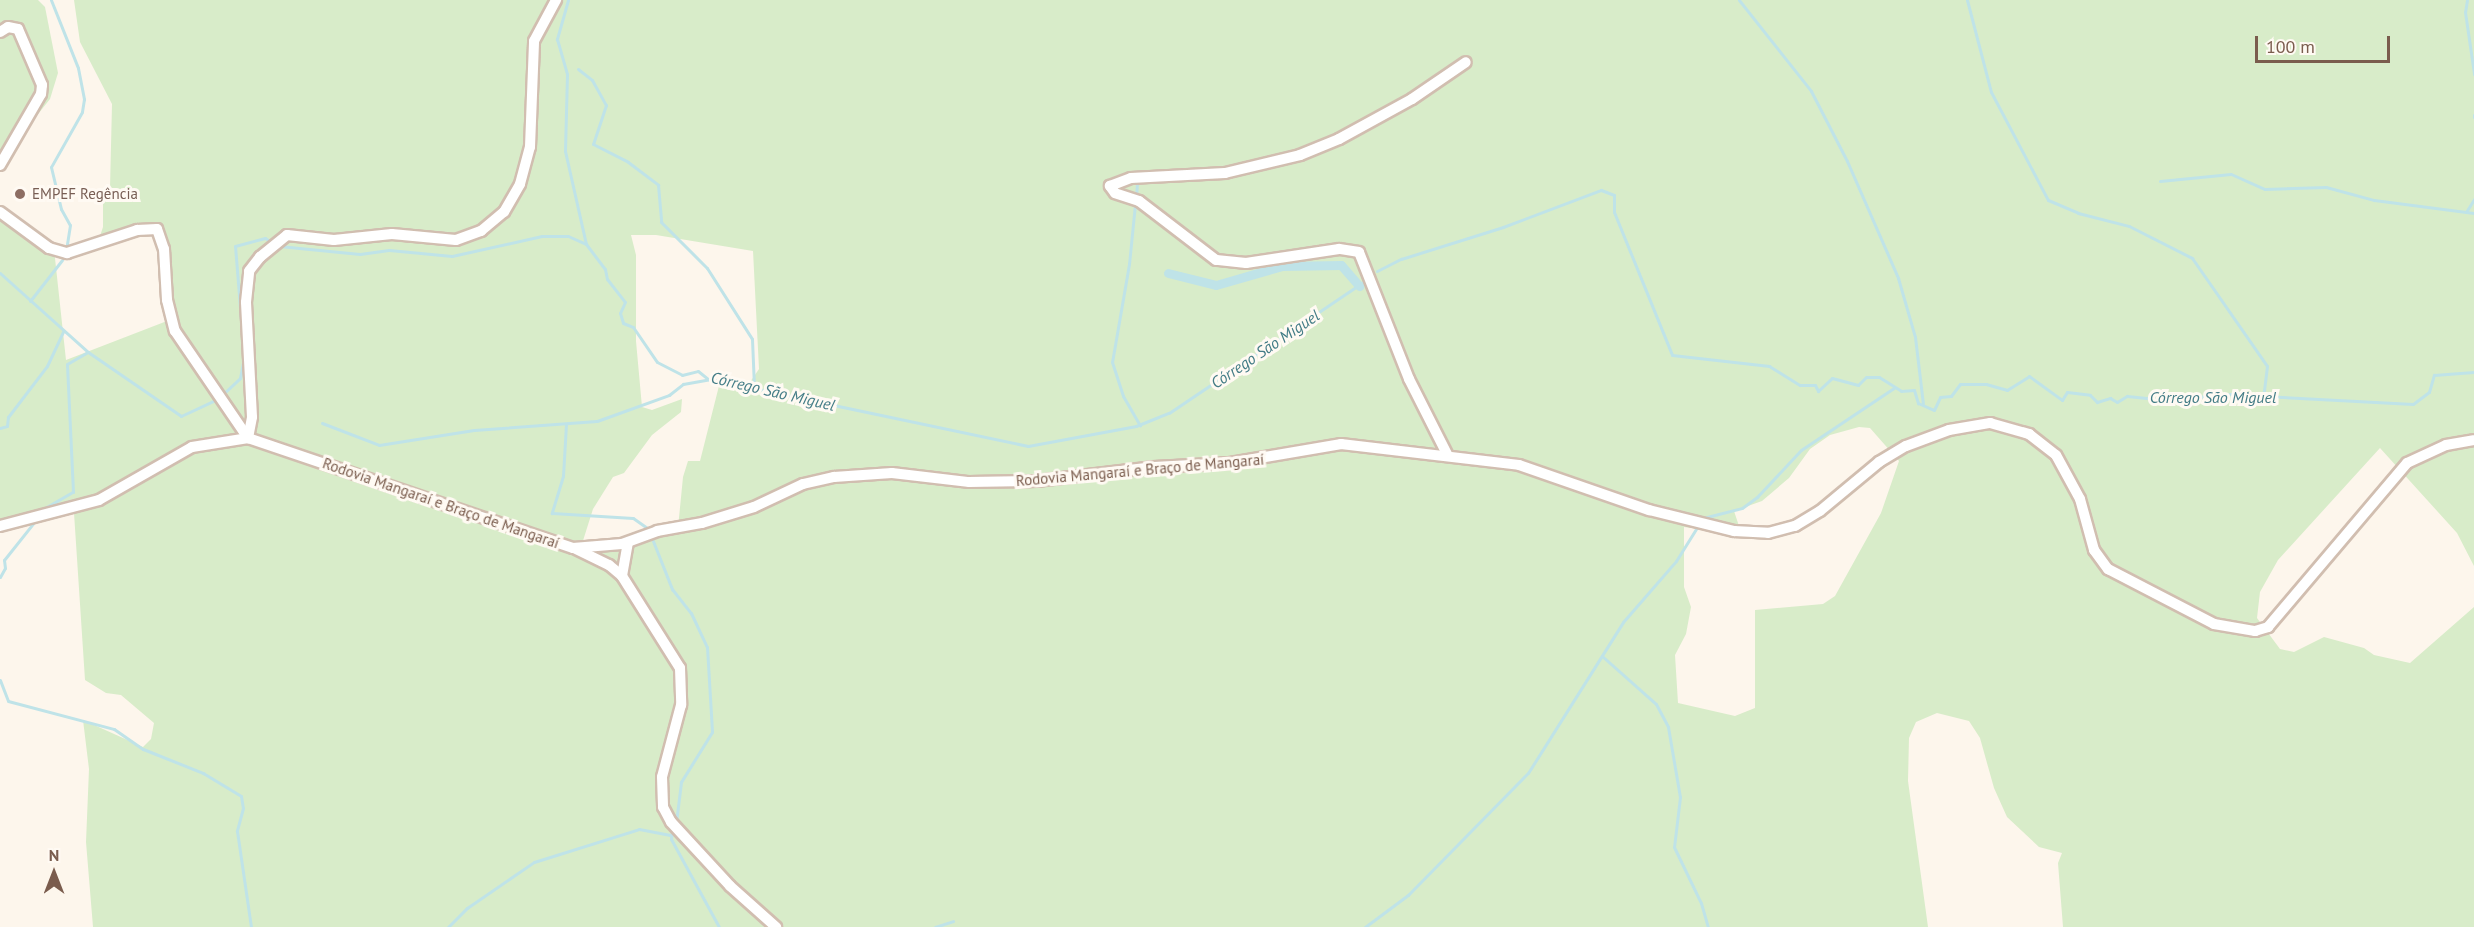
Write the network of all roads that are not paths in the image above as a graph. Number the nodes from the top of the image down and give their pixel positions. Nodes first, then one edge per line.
1 (556, 0) edge
2 (0, 32) edge
3 (1467, 62) dead end
4 (0, 165) edge
5 (0, 211) edge
6 (248, 438) junction
7 (2474, 440) edge
8 (1447, 454) junction
9 (0, 526) edge
10 (628, 543) junction
11 (573, 548) junction
12 (622, 576) junction
13 (776, 927) edge

1 - 6 street
2 - 4 street
3 - 8 street
5 - 6 street
6 - 9 street, Rodovia Mangaraí e Braço de Mangaraí
6 - 11 street, Rodovia Mangaraí e Braço de Mangaraí
7 - 8 street, Rodovia Mangaraí e Braço de Mangaraí
8 - 10 street, Rodovia Mangaraí e Braço de Mangaraí
10 - 11 street, Rodovia Mangaraí e Braço de Mangaraí
10 - 12 street
11 - 12 street
12 - 13 street

